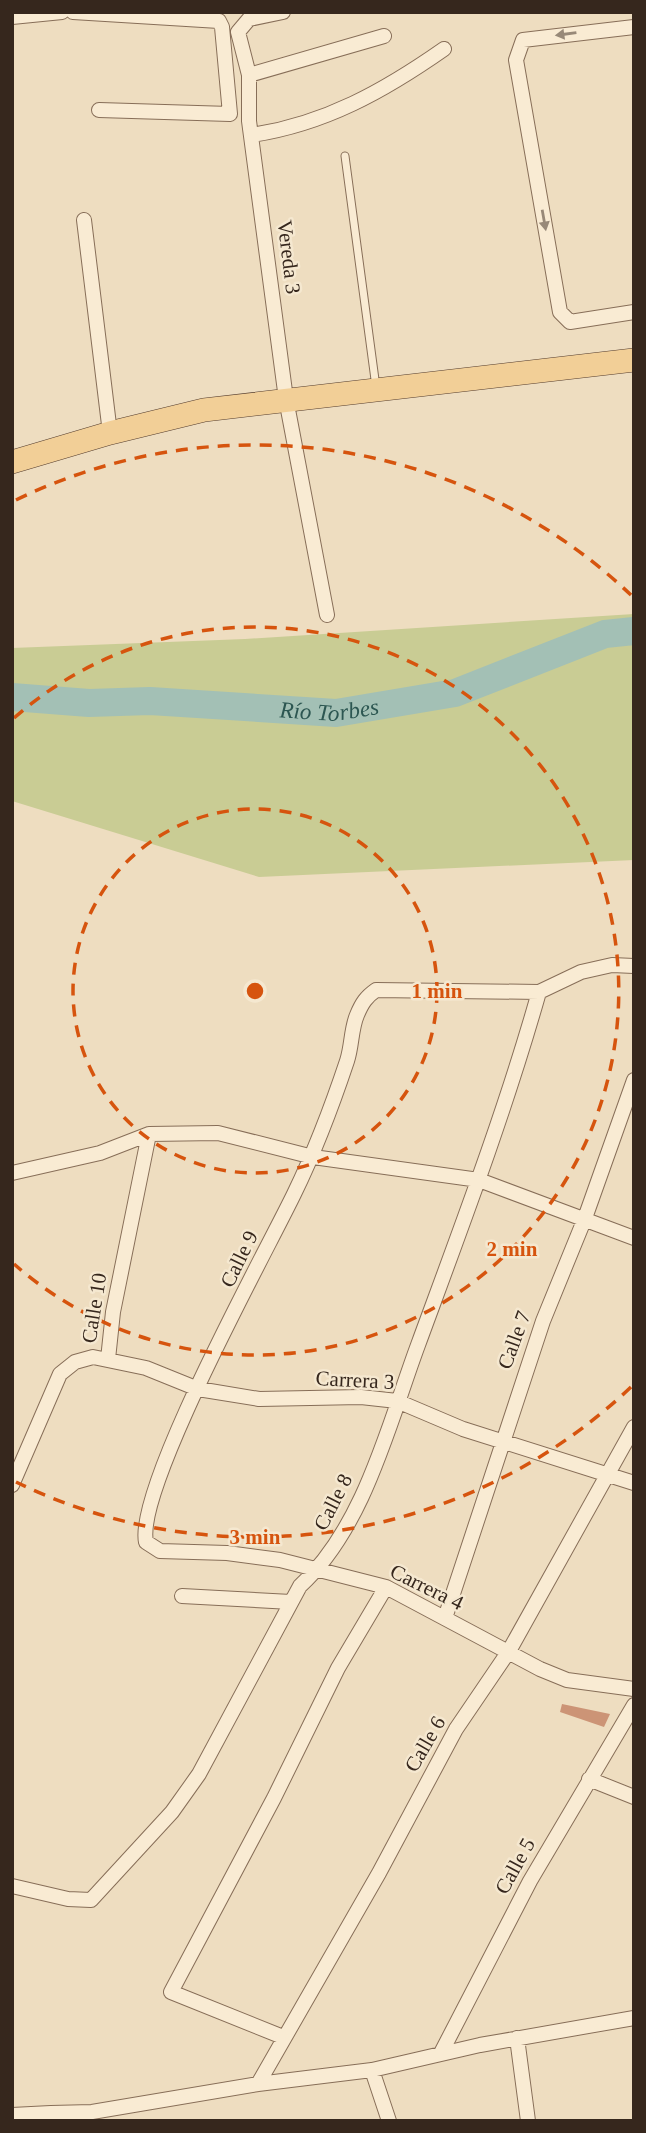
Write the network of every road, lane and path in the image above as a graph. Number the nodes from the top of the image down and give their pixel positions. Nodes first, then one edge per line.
1 (62, 12) edge
2 (73, 12) edge
3 (284, 12) edge
4 (12, 17) edge
5 (634, 27) edge
6 (384, 36) dead end
7 (444, 49) dead end
8 (249, 75) junction
9 (99, 110) dead end
10 (251, 128) junction
11 (345, 156) dead end
12 (84, 220) dead end
13 (634, 312) edge
14 (634, 360) edge
15 (376, 388) junction
16 (286, 399) junction
17 (110, 433) junction
18 (12, 462) edge
19 (327, 615) dead end
20 (634, 966) edge
21 (539, 992) junction
22 (634, 1080) edge
23 (149, 1134) junction
24 (313, 1157) junction
25 (12, 1173) edge
26 (479, 1180) junction
27 (584, 1218) junction
28 (634, 1238) edge
29 (108, 1359) junction
30 (198, 1389) junction
31 (397, 1401) junction
32 (634, 1427) edge
33 (501, 1441) junction
34 (608, 1475) junction
35 (634, 1483) edge
36 (12, 1485) edge
37 (152, 1547) joint
38 (320, 1568) junction
39 (386, 1587) junction
40 (181, 1596) dead end
41 (291, 1602) junction
42 (445, 1618) junction
43 (509, 1651) junction
44 (634, 1689) edge
45 (634, 1704) edge
46 (589, 1779) junction
47 (634, 1797) edge
48 (12, 1886) edge
49 (634, 2018) edge
50 (283, 2037) junction
51 (517, 2038) junction
52 (441, 2053) junction
53 (372, 2070) junction
54 (258, 2084) junction
55 (12, 2115) edge
56 (50, 2117) edge
57 (389, 2121) edge
58 (528, 2121) edge

1 - 4 street
2 - 9 street
3 - 8 street, Vereda 3
5 -> 13 street
6 - 8 street
7 - 10 street
8 - 10 street, Vereda 3
10 - 16 street, Vereda 3
11 - 15 lane
12 - 17 street
14 - 15 main road
15 - 16 main road
16 - 17 main road
16 - 19 street, Vereda 3
17 - 18 main road
20 - 21 street
21 - 24 street, Calle 9
21 - 26 street, Calle 8
22 - 27 street, Calle 7
23 - 24 street
23 - 25 street
23 - 29 street, Calle 10
24 - 26 street
24 - 30 street, Calle 9
26 - 27 street
26 - 31 street, Calle 8
27 - 28 street
27 - 33 street, Calle 7
29 - 30 street, Carrera 3
29 - 36 street, Calle 10
30 - 31 street, Carrera 3
30 - 37 street, Calle 9
31 - 33 street, Carrera 3
31 - 38 street, Calle 8
32 - 34 street, Calle 6
33 - 34 street, Carrera 3
33 - 42 street, Calle 7
34 - 35 street, Carrera 3
34 - 43 street, Calle 6
37 - 38 street, Carrera 4
38 - 39 street, Carrera 4
38 - 41 street, Calle 8
39 - 42 street, Carrera 4
39 - 50 street
40 - 41 street
41 - 48 street, Calle 8
42 - 43 street, Carrera 4
43 - 44 street, Carrera 4
43 - 50 street, Calle 6
45 - 46 street, Calle 5
46 - 47 street
46 - 52 street, Calle 5
49 - 51 street
50 - 54 street, Calle 6
51 - 52 street
51 - 58 street
52 - 53 street
53 - 54 street
53 - 57 street
54 - 56 street
55 - 56 street

